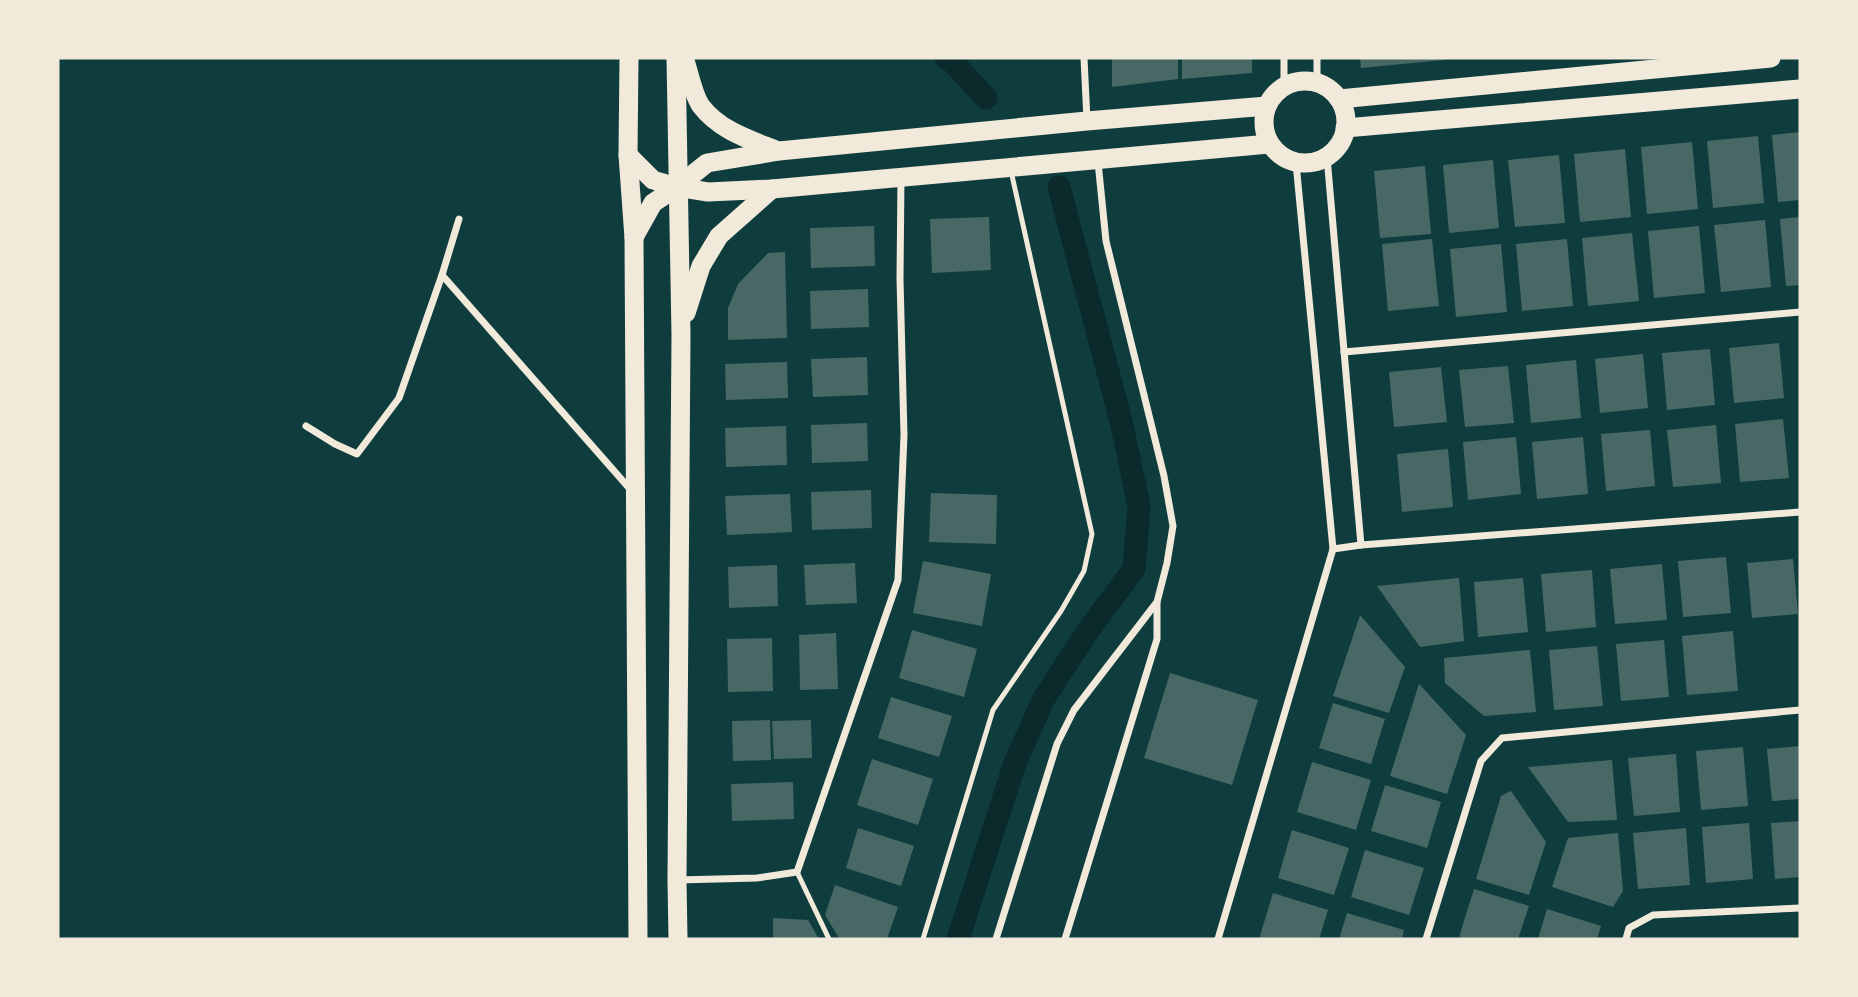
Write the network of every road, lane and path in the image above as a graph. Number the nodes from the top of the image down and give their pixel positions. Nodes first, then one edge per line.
1 (629, 58) edge
2 (676, 58) edge
3 (684, 58) edge
4 (1084, 58) edge
5 (1284, 58) edge
6 (1317, 58) edge
7 (1771, 58) edge
8 (1317, 83) junction
9 (1284, 87) junction
10 (1800, 89) edge
11 (1339, 99) junction
12 (1267, 106) junction
13 (1087, 121) junction
14 (1345, 128) junction
15 (1269, 144) junction
16 (779, 151) junction
17 (628, 155) junction
18 (1327, 157) junction
19 (1098, 158) junction
20 (1296, 163) junction
21 (1010, 168) junction
22 (901, 177) junction
23 (677, 187) junction
24 (772, 189) junction
25 (459, 219) dead end
26 (634, 238) junction
27 (442, 275) junction
28 (1800, 312) edge
29 (681, 335) junction
30 (1344, 352) junction
31 (306, 426) dead end
32 (635, 495) junction
33 (1800, 512) edge
34 (1361, 545) junction
35 (1333, 550) junction
36 (1157, 602) junction
37 (1800, 710) edge
38 (797, 872) junction
39 (677, 880) junction
40 (1800, 908) edge
41 (638, 939) edge
42 (678, 939) edge
43 (830, 939) edge
44 (923, 939) edge
45 (996, 939) edge
46 (1065, 939) edge
47 (1218, 939) edge
48 (1426, 939) edge
49 (1626, 939) edge

1 - 17 highway
2 - 23 highway
3 - 16 highway
4 - 13 street
5 - 9 street
6 - 8 street
7 - 11 highway
8 - 9 highway
8 - 11 highway
9 - 12 highway
10 - 14 highway
11 - 14 highway
12 - 13 highway
12 - 15 highway
13 - 16 highway
14 - 18 highway
15 - 19 highway
15 - 20 highway
16 - 23 highway
17 - 23 highway
17 - 26 highway
18 - 20 highway
18 - 30 street
19 - 21 highway
19 - 36 street
20 - 35 street
21 - 22 highway
21 - 44 lane
22 - 24 highway
22 - 38 street
23 - 24 highway
23 - 26 highway
23 - 29 highway
24 - 29 highway
25 - 27 street
26 - 32 highway
27 - 31 street
27 - 32 street
28 - 30 street
29 - 39 highway
30 - 34 street
32 - 41 highway
33 - 34 street
34 - 35 street
35 - 47 street
36 - 45 street
36 - 46 street
37 - 48 street
38 - 39 street
38 - 43 lane
39 - 42 highway
40 - 49 street

